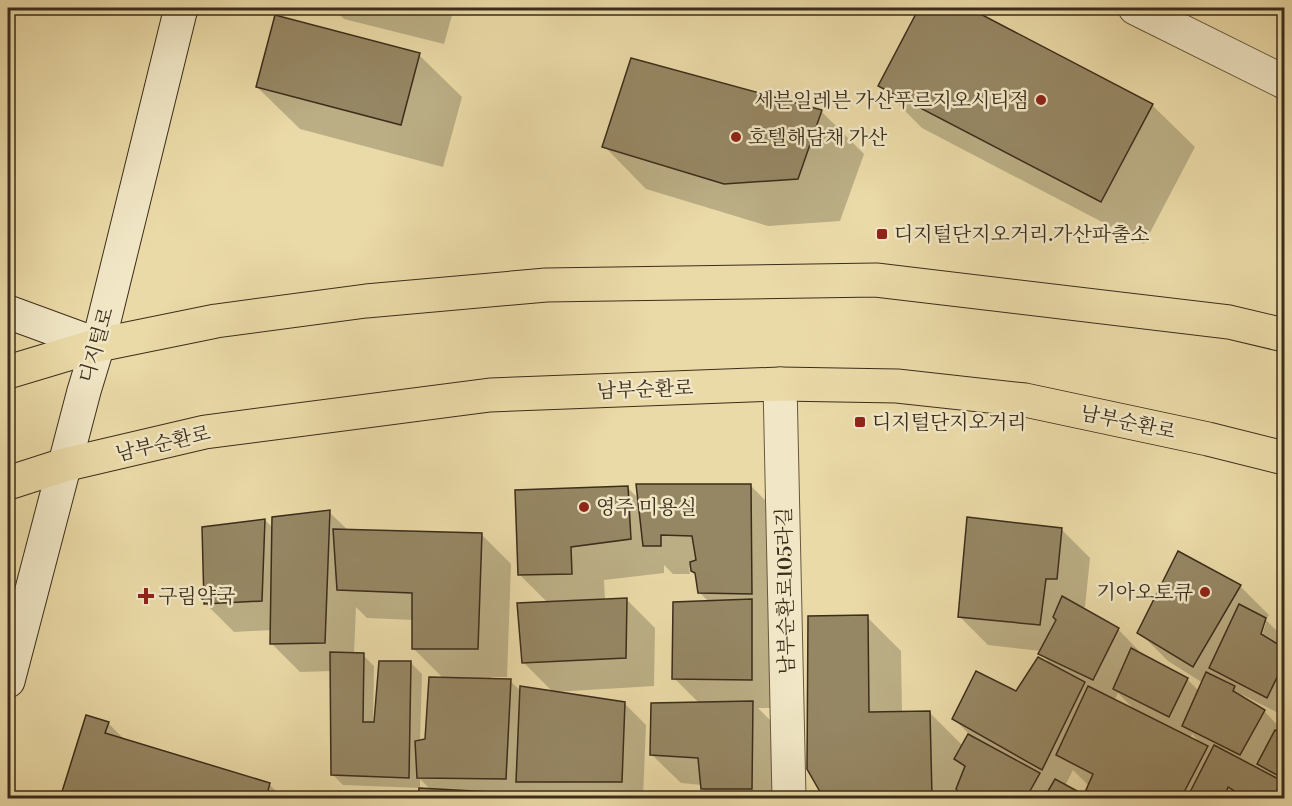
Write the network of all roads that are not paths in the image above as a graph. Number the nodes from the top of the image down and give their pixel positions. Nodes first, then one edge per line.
1 (181, 8) edge
2 (1135, 8) edge
3 (1284, 82) edge
4 (8, 312) edge
5 (1284, 335) edge
6 (98, 345) junction
7 (8, 372) edge
8 (780, 384) junction
9 (1284, 458) edge
10 (64, 465) junction
11 (8, 483) edge
12 (8, 681) edge
13 (798, 794) edge

1 - 6 main road, 디지털로
2 - 3 main road
4 - 6 main road
5 - 6 main road
6 - 7 main road
6 - 10 main road, 디지털로
8 - 9 main road, 남부순환로
8 - 10 main road, 남부순환로
8 - 13 main road, 남부순환로105라길
10 - 11 main road, 남부순환로
10 - 12 main road, 디지털로

